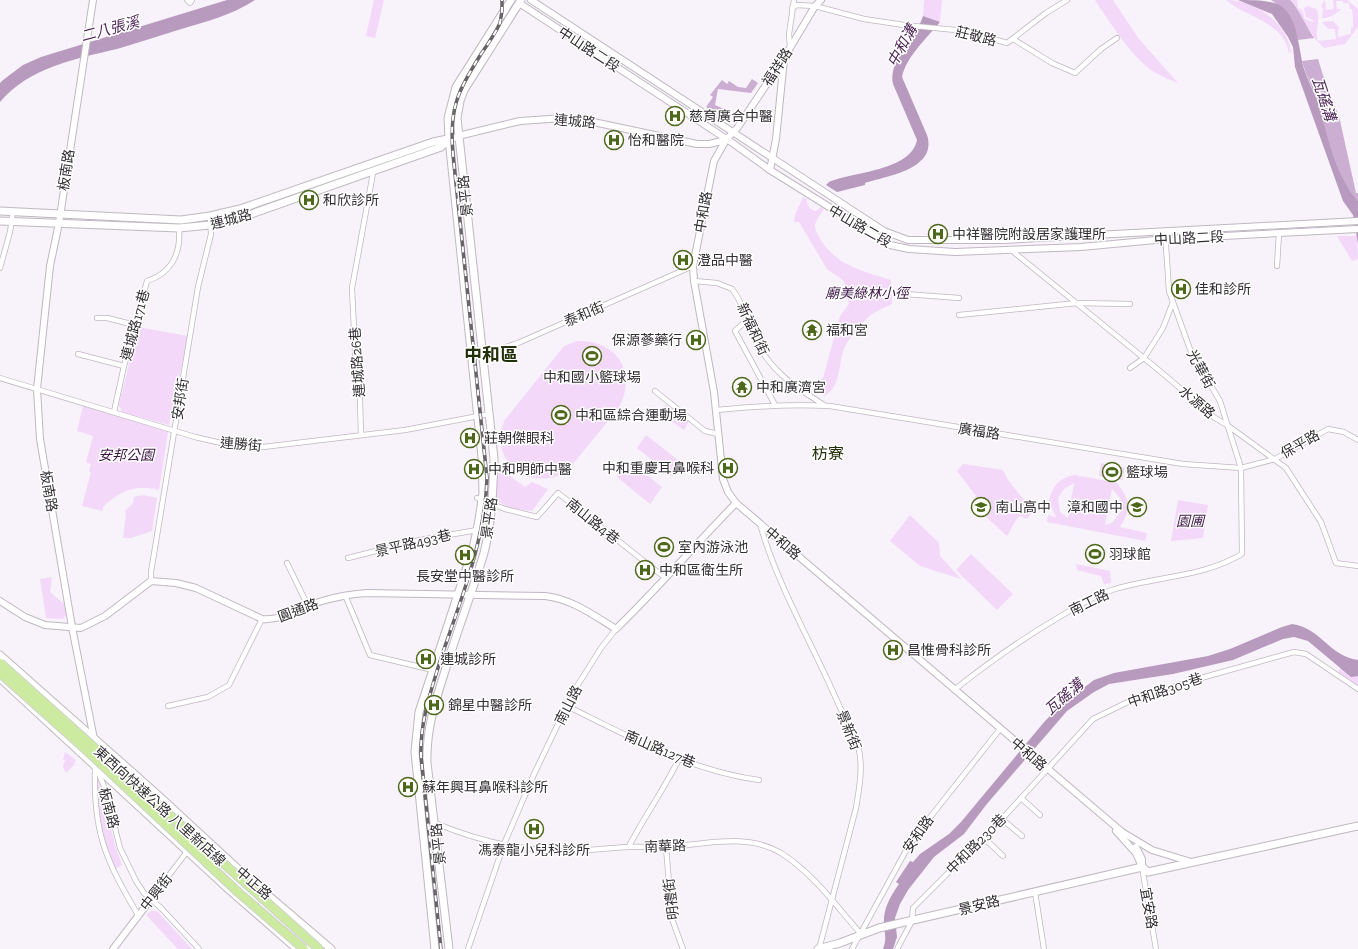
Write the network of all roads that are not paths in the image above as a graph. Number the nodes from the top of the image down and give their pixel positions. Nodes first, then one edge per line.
1 (93, 0) edge
2 (187, 0) edge
3 (192, 0) edge
4 (511, 0) edge
5 (531, 0) edge
6 (794, 0) edge
7 (821, 0) edge
8 (1067, 0) edge
9 (518, 1) edge
10 (815, 6) junction
11 (792, 8) junction
12 (1117, 38) dead end
13 (1013, 39) junction
14 (790, 47) junction
15 (784, 58) junction
16 (732, 133) junction
17 (458, 136) junction
18 (448, 139) junction
19 (726, 140) junction
20 (771, 158) junction
21 (770, 170) junction
22 (373, 173) junction
23 (0, 211) edge
24 (13, 212) junction
25 (60, 214) junction
26 (210, 216) junction
27 (0, 221) edge
28 (12, 221) junction
29 (1358, 221) edge
30 (59, 223) junction
31 (210, 225) junction
32 (179, 228) junction
33 (1358, 229) edge
34 (1165, 230) junction
35 (1279, 233) junction
36 (1166, 239) junction
37 (1010, 250) junction
38 (693, 266) junction
39 (1277, 266) dead end
40 (0, 268) edge
41 (694, 281) junction
42 (904, 294) dead end
43 (959, 298) dead end
44 (1173, 302) junction
45 (1076, 304) junction
46 (1130, 304) dead end
47 (959, 315) dead end
48 (97, 318) dead end
49 (748, 319) junction
50 (135, 325) junction
51 (78, 354) dead end
52 (482, 356) junction
53 (472, 358) junction
54 (1144, 358) junction
55 (124, 366) junction
56 (1130, 368) dead end
57 (0, 378) edge
58 (37, 389) junction
59 (655, 391) dead end
60 (775, 405) junction
61 (825, 406) junction
62 (717, 410) junction
63 (114, 412) junction
64 (489, 414) junction
65 (477, 416) junction
66 (1227, 425) junction
67 (174, 431) junction
68 (718, 434) junction
69 (361, 435) junction
70 (1358, 440) edge
71 (1275, 459) junction
72 (1241, 468) junction
73 (479, 499) junction
74 (736, 503) junction
75 (492, 504) junction
76 (760, 522) junction
77 (477, 530) junction
78 (1242, 554) joint
79 (348, 558) dead end
80 (287, 563) dead end
81 (1358, 566) edge
82 (664, 577) junction
83 (151, 581) junction
84 (345, 595) junction
85 (458, 595) junction
86 (470, 595) junction
87 (0, 601) edge
88 (308, 606) junction
89 (262, 619) junction
90 (72, 627) junction
91 (616, 630) junction
92 (0, 655) edge
93 (0, 663) edge
94 (0, 667) edge
95 (433, 670) junction
96 (0, 673) edge
97 (0, 678) edge
98 (1358, 689) edge
99 (954, 690) junction
100 (168, 706) dead end
101 (567, 706) junction
102 (1000, 729) junction
103 (94, 739) junction
104 (94, 752) junction
105 (679, 759) junction
106 (95, 764) junction
107 (1046, 770) junction
108 (759, 780) dead end
109 (1021, 798) junction
110 (1100, 814) junction
111 (1040, 815) dead end
112 (1002, 819) junction
113 (436, 823) junction
114 (1358, 826) edge
115 (1122, 832) junction
116 (201, 836) junction
117 (1022, 836) dead end
118 (983, 837) junction
119 (194, 844) junction
120 (504, 844) junction
121 (629, 846) junction
122 (666, 847) junction
123 (187, 851) junction
124 (1003, 856) dead end
125 (1191, 862) junction
126 (1142, 867) junction
127 (1035, 892) junction
128 (151, 899) junction
129 (832, 902) junction
130 (138, 915) junction
131 (912, 921) junction
132 (861, 934) junction
133 (113, 949) edge
134 (199, 949) edge
135 (297, 949) edge
136 (304, 949) edge
137 (312, 949) edge
138 (319, 949) edge
139 (331, 949) edge
140 (435, 949) edge
141 (450, 949) edge
142 (468, 949) edge
143 (683, 949) edge
144 (818, 949) edge
145 (852, 949) edge
146 (897, 949) edge
147 (1044, 949) edge
148 (1156, 949) edge

1 - 25 street, 板南路
2 - 3 street
4 - 18 main road, 景平路
5 - 16 street, 中山路二段
6 - 11 street
7 - 10 street, 福祥路
8 - 13 street
9 - 17 main road, 景平路
9 - 19 street, 中山路二段
10 - 11 street, 莊敬路
10 - 13 street, 莊敬路
10 - 14 street, 福祥路
11 - 14 street
12 - 13 street, 莊敬路
14 - 15 street, 福祥路
15 - 16 street, 福祥路
15 - 20 street
16 - 19 street, 中和路
16 - 20 street, 中山路二段
17 - 18 main road, 連城路
17 - 19 street, 連城路
17 - 52 main road, 景平路
18 - 22 main road, 連城路
18 - 26 main road, 連城路
18 - 53 main road, 景平路
19 - 21 street, 中山路二段
19 - 38 street, 中和路
20 - 21 street
20 - 34 street, 中山路二段
21 - 37 street, 中山路二段
22 - 31 main road, 連城路
22 - 69 street, 連城路26巷
23 - 24 main road, 連城路
24 - 25 main road, 連城路
24 - 28 street
25 - 26 main road, 連城路
25 - 30 street, 板南路
26 - 31 street, 安邦街
27 - 28 main road, 連城路
28 - 30 main road, 連城路
28 - 40 street
29 - 34 street, 中山路二段
30 - 32 main road, 連城路
30 - 58 street, 板南路
31 - 32 main road, 連城路
31 - 67 street, 安邦街
32 - 50 street, 連城路171巷
33 - 35 street, 中山路二段
34 - 36 street, 光華街
35 - 36 street, 中山路二段
35 - 39 street
36 - 37 street, 中山路二段
36 - 44 street, 光華街
37 - 45 street, 水源路
38 - 41 street, 中和路
38 - 52 street, 泰和街
41 - 49 street, 新福和街
41 - 62 street, 中和路
42 - 43 street
44 - 54 street
44 - 66 street, 光華街
45 - 46 street
45 - 47 street
45 - 54 street, 水源路
48 - 50 street
49 - 60 street
49 - 61 street, 新福和街
50 - 55 street, 連城路171巷
51 - 55 street
52 - 53 street, 泰和街
52 - 64 main road, 景平路
53 - 65 main road, 景平路
54 - 56 street
54 - 66 street, 水源路
55 - 63 street, 連城路171巷
57 - 58 street, 連勝街
58 - 63 street, 連勝街
58 - 90 street, 板南路
59 - 68 street
60 - 61 street, 廣福路
60 - 62 street, 廣福路
61 - 72 street, 廣福路
62 - 68 street, 中和路
63 - 67 street, 連勝街
64 - 65 street, 連勝街
64 - 75 main road, 景平路
65 - 69 street, 連勝街
65 - 73 main road, 景平路
66 - 71 street, 水源路
66 - 72 street, 光華街
67 - 69 street, 連勝街
67 - 83 street, 安邦街
68 - 74 street, 中和路
70 - 71 street, 保平路
71 - 72 street, 保平路
71 - 81 street, 水源路
72 - 78 street, 光華街
73 - 75 street, 南山路4巷
73 - 77 main road, 景平路
74 - 76 street, 中和路
74 - 82 street, 南山路
75 - 82 street, 南山路4巷
75 - 86 main road, 景平路
76 - 99 street, 中和路
76 - 129 street, 景新街
77 - 79 street, 景平路493巷
77 - 85 main road, 景平路
78 - 99 street, 南工路
80 - 88 street
82 - 91 street, 南山路
83 - 89 street, 圓通路
83 - 90 street
84 - 85 street, 圓通路
84 - 88 street, 圓通路
84 - 95 street
85 - 86 street, 圓通路
85 - 95 main road, 景平路
86 - 91 street, 圓通路
86 - 113 main road, 景平路
87 - 90 street
88 - 89 street, 圓通路
89 - 100 street
90 - 103 street, 板南路
91 - 101 street, 南山路
92 - 103 main road, 中正路
93 - 138 highway, 東西向快速公路 八里新店線, bridge
94 - 104 main road, 中正路
95 - 140 main road, 景平路
96 - 136 highway, 東西向快速公路 八里新店線, bridge
97 - 106 main road, 中正路
98 - 107 street, 中和路305巷
99 - 102 street, 中和路
101 - 105 street, 南山路127巷
101 - 120 street, 南山路
102 - 107 street, 中和路
102 - 132 street, 安和路
103 - 104 street, 板南路
103 - 116 main road, 中正路
104 - 106 street, 板南路
104 - 119 main road, 中正路
105 - 108 street, 南山路127巷
105 - 121 street
106 - 123 main road, 中正路
106 - 128 street, 板南路
106 - 130 street
107 - 109 street, 中和路230巷
107 - 110 street, 中和路
109 - 111 street
109 - 112 street, 中和路230巷
110 - 115 street, 中和路
110 - 126 street
112 - 117 street
112 - 118 street, 中和路230巷
113 - 120 street, 南華路
113 - 141 main road, 景平路
114 - 125 main road, 中和路
115 - 125 street, 中和路
115 - 126 street, 中和路
116 - 119 street, 中興街
116 - 139 main road, 中正路
118 - 124 street
118 - 131 street, 中和路230巷
119 - 123 street, 中興街
119 - 137 main road, 中正路
120 - 121 street, 南華路
120 - 142 street, 南山路
121 - 122 street, 南華路
122 - 129 street, 南華路
122 - 143 street, 明禮街
123 - 128 street, 中興街
123 - 135 main road, 中正路
125 - 126 main road, 中和路
126 - 127 main road, 景安路
126 - 148 street, 宜安路
127 - 131 main road, 景安路
127 - 147 street
128 - 130 street, 中興街
128 - 134 street, 板南路
129 - 132 street, 南華路
129 - 144 street, 景新街
130 - 133 street, 中興街
131 - 132 main road, 景安路
131 - 146 street, 中和路230巷
132 - 144 main road, 景安路
132 - 145 street, 安和路

